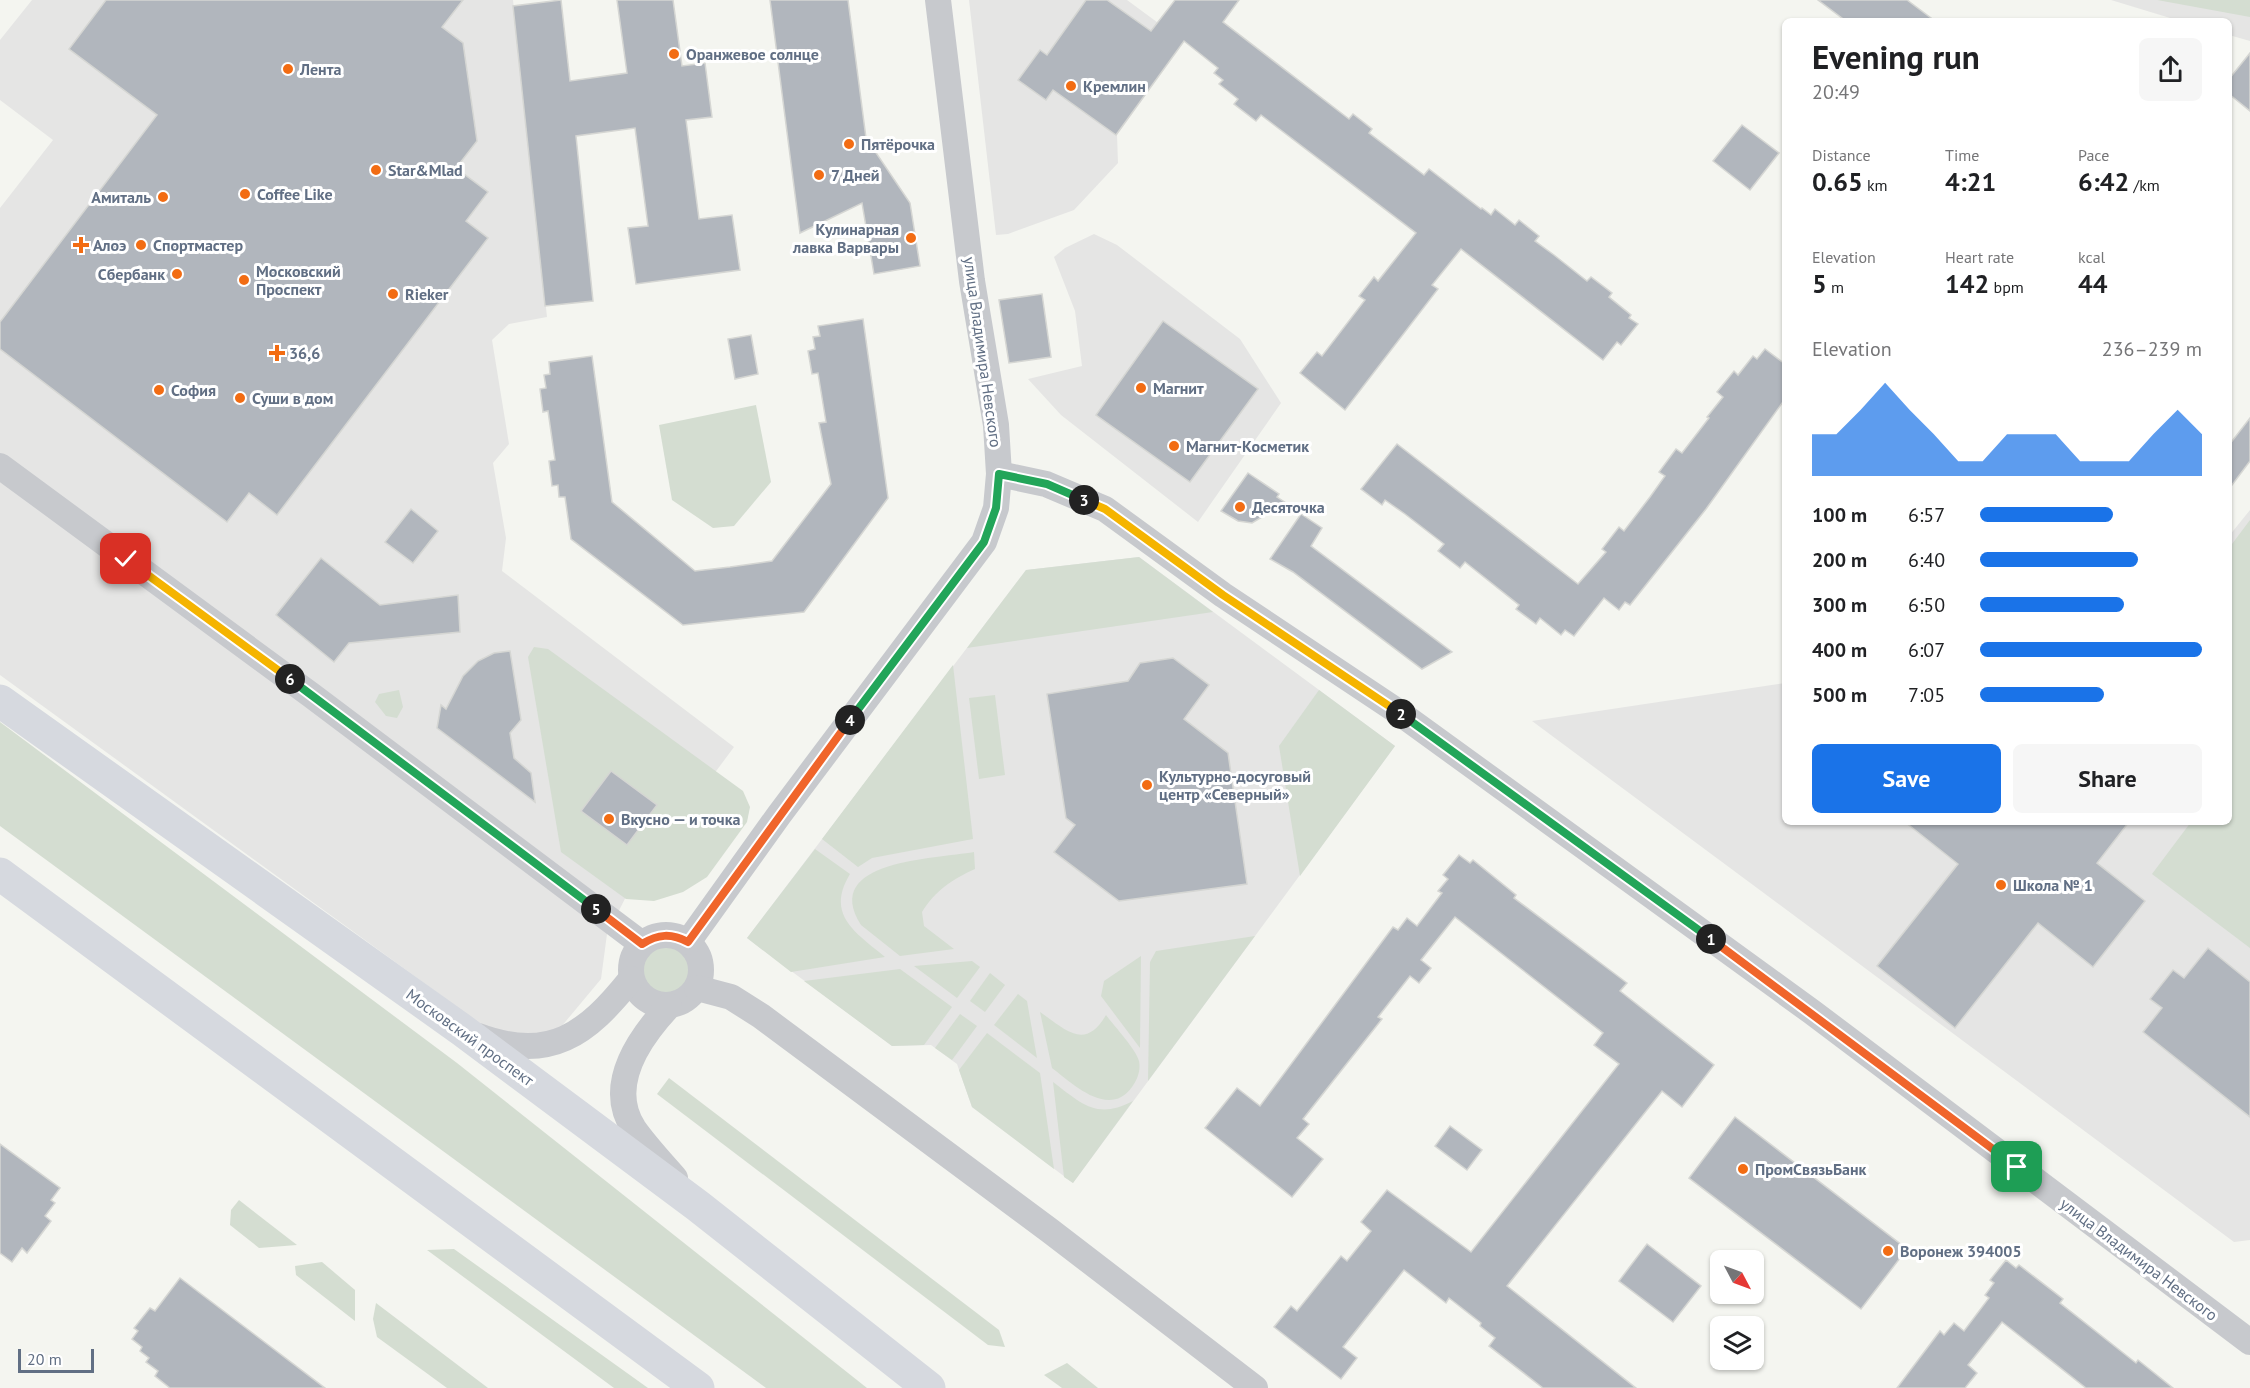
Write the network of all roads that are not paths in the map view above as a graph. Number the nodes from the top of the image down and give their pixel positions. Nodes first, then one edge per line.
1 (938, 0) edge
2 (0, 466) edge
3 (999, 474) junction
4 (0, 701) edge
5 (0, 874) edge
6 (688, 942) junction
7 (642, 944) junction
8 (631, 979) junction
9 (697, 988) junction
10 (669, 1006) junction
11 (462, 1030) junction
12 (698, 1206) junction
13 (2250, 1342) edge
14 (698, 1388) edge
15 (929, 1388) edge
16 (1256, 1388) edge

1 - 3 street, улица Владимира Невского
2 - 7 street
3 - 6 street
3 - 13 street, улица Владимира Невского
4 - 11 main road, Московский проспект
5 - 14 main road
6 - 7 street
6 - 9 street
7 - 8 street
8 - 10 street
8 - 11 street
9 - 10 street
9 - 16 street
10 - 12 street
11 - 12 main road, Московский проспект
12 - 15 main road, Московский проспект

